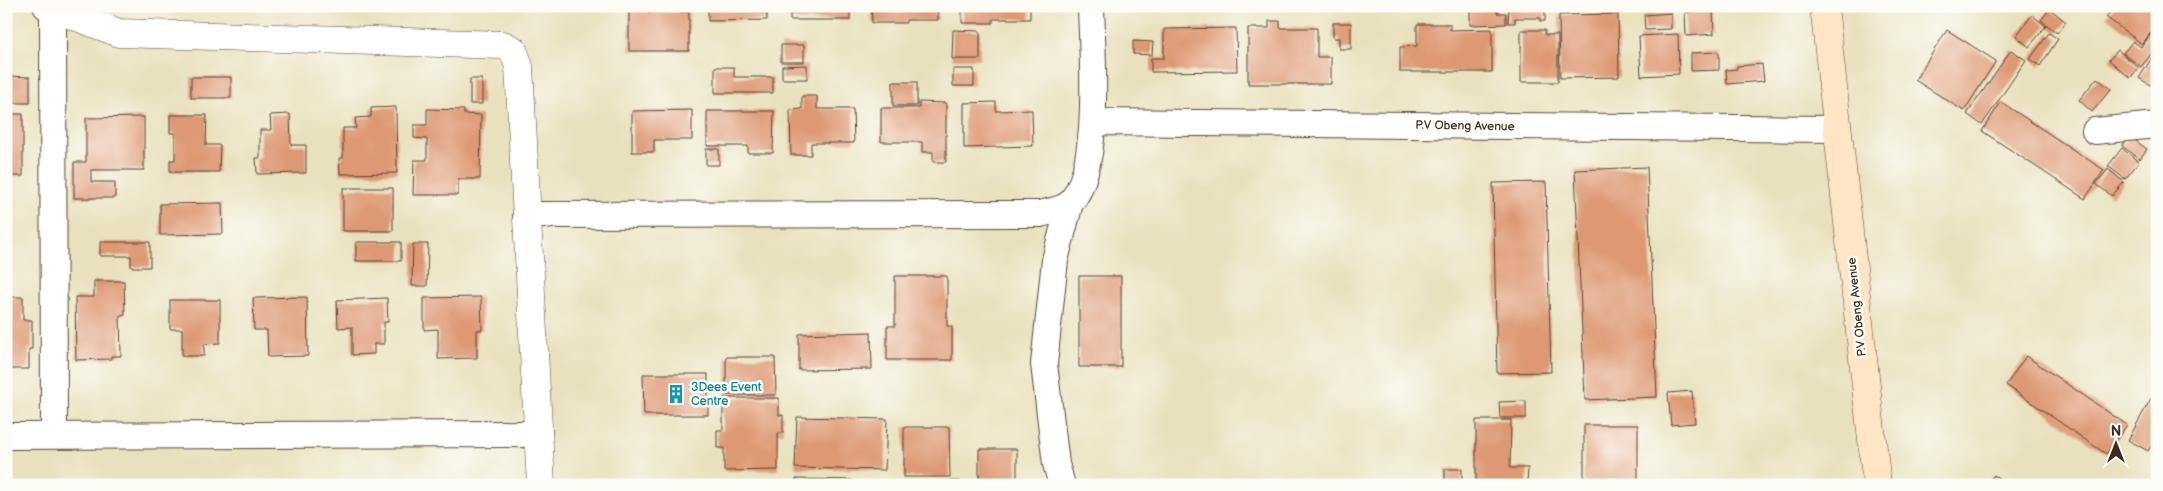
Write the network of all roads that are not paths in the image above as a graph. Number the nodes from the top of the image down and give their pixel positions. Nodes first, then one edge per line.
1 (1091, 6) edge
2 (1824, 6) edge
3 (50, 7) edge
4 (1093, 122) junction
5 (2157, 125) edge
6 (1838, 129) junction
7 (2095, 132) dead end
8 (1070, 203) junction
9 (526, 215) junction
10 (538, 434) junction
11 (54, 435) junction
12 (6, 436) edge
13 (541, 485) edge
14 (1062, 485) edge
15 (1877, 485) edge

1 - 4 street
2 - 6 main road, P.V Obeng Avenue
3 - 9 street
3 - 11 street
4 - 6 street, P.V Obeng Avenue
4 - 8 street
5 - 7 street
6 - 15 main road, P.V Obeng Avenue
8 - 9 street
8 - 14 street
9 - 10 street
10 - 11 street
10 - 13 street
11 - 12 street

